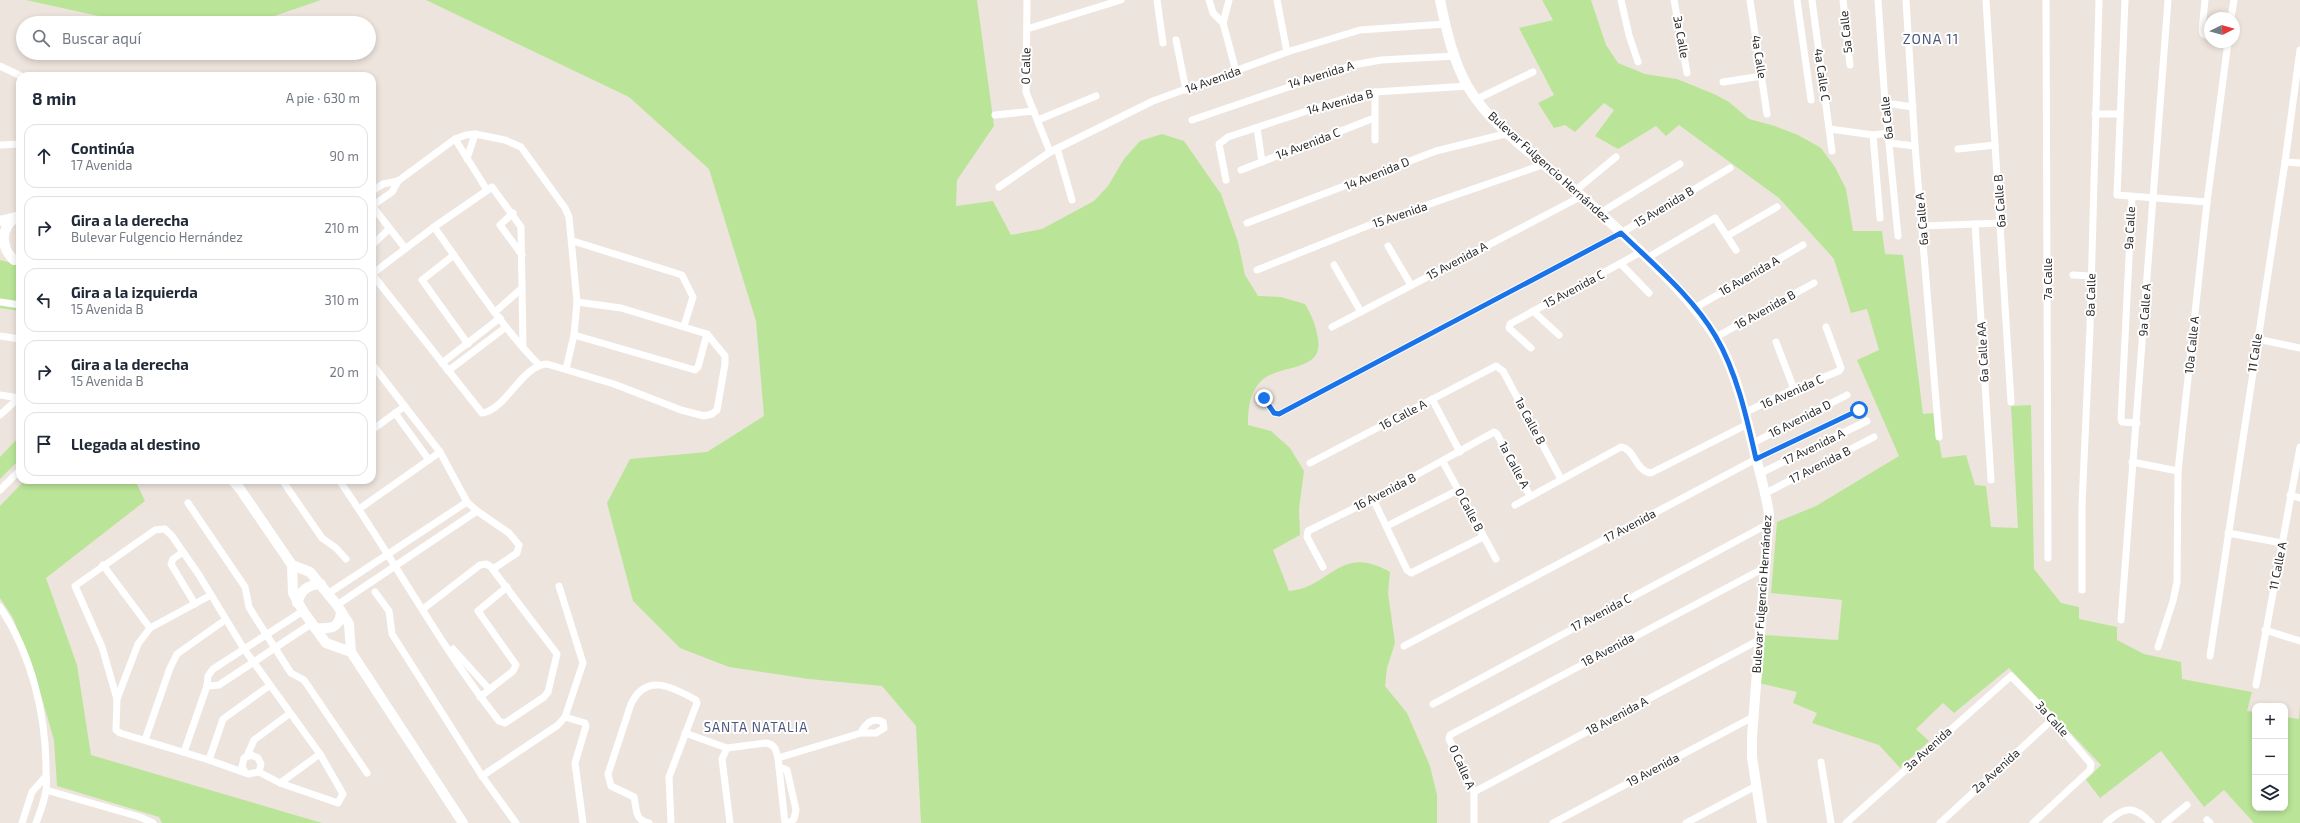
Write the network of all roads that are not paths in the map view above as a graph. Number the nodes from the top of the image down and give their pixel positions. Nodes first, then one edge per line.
1 (1027, 0) edge
2 (1120, 0) edge
3 (1157, 0) edge
4 (1209, 0) edge
5 (1229, 0) edge
6 (1277, 0) edge
7 (1440, 0) edge
8 (1621, 0) edge
9 (1674, 0) edge
10 (1750, 0) edge
11 (1797, 0) edge
12 (1812, 0) edge
13 (1842, 0) edge
14 (1878, 0) edge
15 (1906, 0) edge
16 (1986, 0) edge
17 (2046, 0) edge
18 (2099, 0) edge
19 (2125, 0) edge
20 (2168, 0) edge
21 (2205, 0) edge
22 (2234, 0) edge
23 (2206, 12) edge
24 (2232, 12) edge
25 (1223, 23) junction
26 (1445, 24) junction
27 (1027, 29) junction
28 (1176, 40) dead end
29 (1163, 42) dead end
30 (2227, 48) edge
31 (2300, 50) edge
32 (1287, 52) junction
33 (1456, 56) junction
34 (1638, 62) dead end
35 (1850, 65) dead end
36 (0, 66) edge
37 (1236, 71) junction
38 (1533, 72) dead end
39 (1687, 73) dead end
40 (16, 74) edge
41 (1762, 76) junction
42 (1723, 82) dead end
43 (1468, 86) junction
44 (1186, 90) junction
45 (1376, 92) junction
46 (1096, 96) dead end
47 (1476, 99) junction
48 (1811, 100) dead end
49 (1885, 103) junction
50 (1913, 107) junction
51 (1034, 111) junction
52 (1767, 114) dead end
53 (2095, 114) junction
54 (2119, 114) junction
55 (995, 115) dead end
56 (1374, 118) junction
57 (1038, 120) junction
58 (1192, 120) dead end
59 (1257, 128) junction
60 (1830, 129) junction
61 (1508, 133) junction
62 (1889, 133) junction
63 (475, 134) junction
64 (1873, 135) junction
65 (455, 139) junction
66 (1375, 140) dead end
67 (1890, 143) junction
68 (16, 144) edge
69 (0, 145) edge
70 (1915, 146) junction
71 (1995, 146) junction
72 (1057, 148) junction
73 (1958, 149) dead end
74 (1832, 151) dead end
75 (1050, 152) junction
76 (1616, 157) dead end
77 (467, 158) junction
78 (1262, 162) junction
79 (2285, 162) junction
80 (1544, 164) junction
81 (1680, 164) dead end
82 (2300, 164) edge
83 (1730, 168) dead end
84 (1241, 170) dead end
85 (1226, 180) dead end
86 (398, 181) junction
87 (999, 187) dead end
88 (376, 188) edge
89 (487, 190) junction
90 (1579, 193) junction
91 (2132, 197) junction
92 (2153, 198) junction
93 (1072, 200) dead end
94 (2207, 202) junction
95 (376, 204) edge
96 (1777, 207) dead end
97 (376, 210) edge
98 (512, 213) junction
99 (1600, 213) junction
100 (16, 218) edge
101 (1880, 218) dead end
102 (16, 219) edge
103 (0, 221) edge
104 (1247, 223) dead end
105 (2001, 223) junction
106 (1975, 224) junction
107 (1923, 226) junction
108 (434, 227) junction
109 (389, 229) junction
110 (1621, 233) junction
111 (1727, 236) junction
112 (1898, 236) dead end
113 (376, 238) edge
114 (573, 241) junction
115 (1803, 245) dead end
116 (1388, 246) dead end
117 (406, 248) junction
118 (1736, 250) dead end
119 (454, 255) junction
120 (522, 255) junction
121 (1644, 255) junction
122 (0, 256) edge
123 (16, 260) edge
124 (16, 261) edge
125 (1621, 264) junction
126 (1334, 265) dead end
127 (1257, 270) dead end
128 (376, 271) edge
129 (2073, 275) dead end
130 (2091, 276) junction
131 (376, 279) edge
132 (1814, 283) dead end
133 (1411, 285) junction
134 (522, 288) junction
135 (1648, 293) dead end
136 (0, 302) edge
137 (577, 302) junction
138 (16, 304) edge
139 (1695, 308) junction
140 (1533, 311) junction
141 (1361, 312) junction
142 (498, 315) junction
143 (684, 326) junction
144 (506, 327) junction
145 (1332, 327) dead end
146 (1826, 327) dead end
147 (707, 334) junction
148 (574, 335) junction
149 (1559, 335) dead end
150 (0, 336) edge
151 (1716, 337) junction
152 (16, 338) edge
153 (2257, 339) junction
154 (1776, 342) dead end
155 (468, 344) junction
156 (522, 348) junction
157 (1531, 348) dead end
158 (2300, 348) edge
159 (442, 363) junction
160 (539, 366) junction
161 (1496, 366) joint
162 (376, 369) edge
163 (566, 369) junction
164 (448, 371) junction
165 (1794, 389) junction
166 (0, 395) edge
167 (1847, 395) dead end
168 (16, 397) edge
169 (1264, 398) dead end
170 (1432, 400) junction
171 (16, 401) edge
172 (2011, 402) dead end
173 (405, 406) junction
174 (1859, 410) dead end
175 (395, 413) junction
176 (1744, 413) junction
177 (0, 415) edge
178 (1867, 422) dead end
179 (2137, 423) junction
180 (1748, 424) junction
181 (376, 427) edge
182 (1497, 434) joint
183 (1874, 437) dead end
184 (1939, 438) dead end
185 (1753, 443) junction
186 (2300, 447) edge
187 (440, 452) junction
188 (1460, 452) junction
189 (1756, 459) junction
190 (429, 460) junction
191 (1443, 462) junction
192 (2132, 462) junction
193 (1310, 463) dead end
194 (2178, 470) junction
195 (1761, 473) junction
196 (16, 474) edge
197 (1561, 479) junction
198 (1990, 480) dead end
199 (238, 484) edge
200 (285, 484) edge
201 (342, 484) edge
202 (0, 490) edge
203 (1458, 490) junction
204 (1766, 493) junction
205 (2290, 495) junction
206 (1530, 496) junction
207 (2300, 498) edge
208 (1372, 499) junction
209 (467, 502) junction
210 (188, 503) dead end
211 (1515, 505) dead end
212 (359, 509) junction
213 (477, 511) junction
214 (1770, 523) junction
215 (1387, 526) junction
216 (2228, 533) junction
217 (1483, 536) junction
218 (2282, 544) junction
219 (183, 552) junction
220 (387, 554) junction
221 (2048, 558) dead end
222 (346, 559) dead end
223 (1496, 559) dead end
224 (292, 564) junction
225 (104, 565) junction
226 (396, 567) junction
227 (1323, 567) dead end
228 (1766, 567) junction
229 (494, 569) junction
230 (321, 584) junction
231 (559, 586) dead end
232 (507, 587) junction
233 (2082, 590) dead end
234 (375, 592) dead end
235 (329, 593) junction
236 (211, 594) junction
237 (194, 604) junction
238 (0, 607) edge
239 (300, 607) junction
240 (339, 608) junction
241 (423, 609) junction
242 (225, 620) junction
243 (2121, 620) dead end
244 (313, 626) junction
245 (150, 628) junction
246 (2265, 630) junction
247 (438, 634) junction
248 (266, 635) junction
249 (1759, 640) junction
250 (2300, 641) edge
251 (1404, 646) dead end
252 (2158, 647) dead end
253 (275, 648) junction
254 (244, 649) junction
255 (351, 652) junction
256 (2210, 656) dead end
257 (253, 662) junction
258 (2011, 676) joint
259 (2256, 685) dead end
260 (208, 686) junction
261 (269, 686) junction
262 (489, 689) junction
263 (480, 697) junction
264 (117, 699) junction
265 (1433, 704) dead end
266 (289, 714) junction
267 (565, 717) junction
268 (1753, 717) junction
269 (2053, 719) junction
270 (685, 733) junction
271 (861, 733) dead end
272 (1450, 735) joint
273 (145, 740) junction
274 (727, 748) junction
275 (184, 752) junction
276 (320, 754) junction
277 (247, 756) junction
278 (778, 758) junction
279 (209, 760) junction
280 (1821, 762) dead end
281 (779, 767) junction
282 (245, 772) junction
283 (259, 772) junction
284 (368, 773) dead end
285 (46, 776) junction
286 (482, 776) junction
287 (280, 783) junction
288 (1756, 786) junction
289 (46, 790) junction
290 (1474, 792) junction
291 (2187, 805) dead end
292 (141, 820) edge
293 (22, 823) edge
294 (36, 823) edge
295 (154, 823) edge
296 (463, 823) edge
297 (516, 823) edge
298 (583, 823) edge
299 (649, 823) edge
300 (671, 823) edge
301 (730, 823) edge
302 (785, 823) edge
303 (789, 823) edge
304 (1474, 823) edge
305 (1553, 823) edge
306 (1686, 823) edge
307 (1762, 823) edge
308 (1831, 823) edge
309 (1846, 823) edge
310 (1940, 823) edge
311 (2033, 823) edge
312 (2106, 823) edge
313 (2151, 823) edge
314 (2165, 823) edge

1 - 27 street, 0 Calle
2 - 27 street
3 - 29 street
4 - 25 street
5 - 25 street
6 - 32 street
7 - 26 street, Bulevar Fulgencio Hernández
8 - 34 street
9 - 39 street, 3a Calle
10 - 41 street, 4a Calle
11 - 48 street
12 - 60 street, 4a Calle C
13 - 35 street, 5a Calle
14 - 49 street, 6a Calle
15 - 50 street, 6a Calle A
16 - 71 street, 6a Calle B
17 - 221 street, 7a Calle
18 - 53 street, 8a Calle
19 - 54 street, 9a Calle
20 - 92 street, 9a Calle A
21 - 23 street
22 - 24 street
25 - 37 street
26 - 32 street, 14 Avenida
26 - 33 street, Bulevar Fulgencio Hernández
27 - 51 street, 0 Calle
28 - 44 street
30 - 94 street, 10a Calle A
31 - 79 street, 11 Calle
32 - 37 street, 14 Avenida
33 - 43 street, Bulevar Fulgencio Hernández
33 - 58 street, 14 Avenida A
36 - 40 street
37 - 44 street, 14 Avenida
38 - 47 street
41 - 42 street
41 - 52 street, 4a Calle
43 - 45 street, 14 Avenida B
43 - 47 street, Bulevar Fulgencio Hernández
44 - 72 street, 14 Avenida
45 - 56 street
45 - 59 street, 14 Avenida B
46 - 57 street
47 - 61 street, Bulevar Fulgencio Hernández
49 - 50 street
49 - 62 street, 6a Calle
50 - 70 street, 6a Calle A
51 - 55 street
51 - 57 street, 0 Calle
53 - 54 street
53 - 130 street, 8a Calle
54 - 91 street, 9a Calle
56 - 66 street
56 - 78 street, 14 Avenida C
57 - 75 street, 0 Calle
59 - 78 street
59 - 85 street, 14 Avenida B
60 - 64 street
60 - 74 street, 4a Calle C
61 - 80 street, Bulevar Fulgencio Hernández
61 - 104 street, 14 Avenida D
62 - 64 street
62 - 67 street, 6a Calle
63 - 65 street
63 - 77 street
63 - 114 street
64 - 101 street
65 - 77 street
65 - 86 street
67 - 70 street
67 - 112 street, 6a Calle
68 - 69 street
70 - 107 street, 6a Calle A
71 - 73 street
71 - 105 street, 6a Calle B
72 - 75 street, 14 Avenida
72 - 93 street
75 - 87 street, 14 Avenida
76 - 90 street
77 - 89 street
78 - 84 street, 14 Avenida C
79 - 82 street
79 - 153 street, 11 Calle
80 - 90 street, Bulevar Fulgencio Hernández
80 - 127 street, 15 Avenida
81 - 99 street
83 - 110 street, 15 Avenida B
86 - 88 street
86 - 95 street
89 - 98 street
89 - 108 street
90 - 99 street, Bulevar Fulgencio Hernández
90 - 133 street, 15 Avenida A
91 - 92 street
91 - 179 street, 9a Calle
92 - 94 street
92 - 179 street, 9a Calle A
94 - 194 street, 10a Calle A
96 - 111 street
97 - 109 street
98 - 120 street
98 - 120 street
99 - 110 street, Bulevar Fulgencio Hernández
100 - 103 street
102 - 123 street
105 - 106 street
105 - 172 street, 6a Calle B
106 - 107 street
106 - 198 street, 6a Calle AA
107 - 184 street, 6a Calle A
108 - 117 street
108 - 119 street
109 - 113 street
109 - 117 street
110 - 121 street, Bulevar Fulgencio Hernández
110 - 169 street, 15 Avenida B
111 - 118 street
111 - 121 street, 15 Avenida C
114 - 137 street
114 - 143 street
115 - 139 street, 16 Avenida A
116 - 133 street
117 - 128 street
119 - 142 street
119 - 155 street
120 - 134 street
121 - 125 street, 15 Avenida C
121 - 139 street, Bulevar Fulgencio Hernández
122 - 124 street
125 - 135 street
125 - 140 street, 15 Avenida C
126 - 141 street
129 - 130 street
130 - 233 street, 8a Calle
131 - 159 street
132 - 151 street, 16 Avenida B
133 - 141 street, 15 Avenida A
134 - 142 street
134 - 156 street
136 - 138 street
137 - 143 street
137 - 148 street
139 - 151 street, Bulevar Fulgencio Hernández
140 - 149 street
140 - 157 street, 15 Avenida C
141 - 145 street, 15 Avenida A
142 - 144 street
142 - 155 street
143 - 147 street
144 - 156 street
144 - 164 street
146 - 165 street, 16 Avenida C
147 - 148 street
147 - 163 street
148 - 163 street
150 - 152 street
151 - 176 street, Bulevar Fulgencio Hernández
153 - 158 street
153 - 216 street, 11 Calle
154 - 165 street
155 - 159 street
156 - 160 street
159 - 164 street
160 - 163 street
160 - 164 street
161 - 170 street, 16 Calle A
161 - 197 street, 1a Calle B
162 - 173 street
165 - 176 street, 16 Avenida C
166 - 168 street
167 - 185 street, 16 Avenida D
170 - 188 street
170 - 193 street, 16 Calle A
171 - 177 street
173 - 175 street
173 - 187 street
174 - 189 street, 17 Avenida
175 - 181 street
175 - 190 street
176 - 180 street, Bulevar Fulgencio Hernández
178 - 195 street, 17 Avenida A
179 - 192 street, 9a Calle A
180 - 185 street, Bulevar Fulgencio Hernández
180 - 197 street
182 - 188 street, 16 Avenida B
182 - 206 street, 1a Calle A
183 - 204 street, 17 Avenida B
185 - 189 street, Bulevar Fulgencio Hernández
186 - 205 street, 11 Calle A
187 - 190 street
187 - 209 street
188 - 191 street, 16 Avenida B
189 - 195 street, Bulevar Fulgencio Hernández
189 - 251 street, 17 Avenida
190 - 212 street
191 - 203 street, 0 Calle B
191 - 208 street, 16 Avenida B
192 - 194 street
192 - 243 street, 9a Calle A
194 - 252 street, 10a Calle A
195 - 204 street, Bulevar Fulgencio Hernández
196 - 202 street
197 - 206 street
199 - 224 street
200 - 222 street
201 - 212 street
203 - 215 street
203 - 217 street, 0 Calle B
204 - 214 street, Bulevar Fulgencio Hernández
205 - 207 street
205 - 218 street, 11 Calle A
206 - 211 street
208 - 215 street
208 - 227 street, 16 Avenida B
209 - 213 street
209 - 220 street
210 - 248 street
212 - 220 street
213 - 226 street
213 - 229 street
214 - 228 street, Bulevar Fulgencio Hernández
214 - 265 street, 17 Avenida C
215 - 217 street
216 - 218 street
216 - 256 street, 11 Calle
217 - 223 street, 0 Calle B
218 - 246 street, 11 Calle A
219 - 225 street
219 - 236 street
219 - 237 street
220 - 226 street
220 - 235 street
224 - 230 street
224 - 239 street
225 - 245 street
225 - 264 street
226 - 240 street
226 - 241 street
228 - 249 street, Bulevar Fulgencio Hernández
228 - 272 street, 18 Avenida
229 - 232 street
229 - 241 street
230 - 235 street
230 - 239 street
231 - 267 street
232 - 262 street
232 - 263 street
234 - 286 street
235 - 240 street
236 - 237 street
236 - 242 street
237 - 245 street
238 - 285 street
239 - 244 street
239 - 248 street
240 - 244 street
240 - 255 street
241 - 247 street
242 - 254 street
242 - 273 street
244 - 253 street
244 - 255 street
245 - 264 street
246 - 250 street
246 - 259 street, 11 Calle A
247 - 262 street
247 - 263 street
248 - 253 street
248 - 254 street
249 - 268 street, Bulevar Fulgencio Hernández
249 - 290 street, 18 Avenida A
253 - 257 street
253 - 284 street
254 - 257 street
254 - 260 street
255 - 296 street
257 - 260 street
257 - 261 street
258 - 269 street, 3a Calle
258 - 309 street, 3a Avenida
260 - 275 street
261 - 266 street
261 - 279 street
262 - 263 street
264 - 273 street
266 - 276 street
266 - 277 street
267 - 286 street
267 - 298 street
268 - 288 street, Bulevar Fulgencio Hernández
268 - 305 street, 19 Avenida
269 - 310 street, 2a Avenida
269 - 311 street, 3a Calle
270 - 274 street
270 - 299 street
270 - 300 street
271 - 278 street
272 - 290 street, 0 Calle A
273 - 275 street
274 - 278 street
274 - 301 street
275 - 279 street
276 - 287 street
276 - 287 street
277 - 282 street
277 - 283 street
278 - 281 street
279 - 282 street
280 - 308 street
281 - 302 street
281 - 303 street
282 - 283 street
283 - 287 street
285 - 289 street
285 - 293 street
286 - 297 street
288 - 306 street
288 - 307 street, Bulevar Fulgencio Hernández
289 - 292 street
289 - 294 street
290 - 304 street, 0 Calle A
291 - 314 street
292 - 295 street
312 - 313 street

